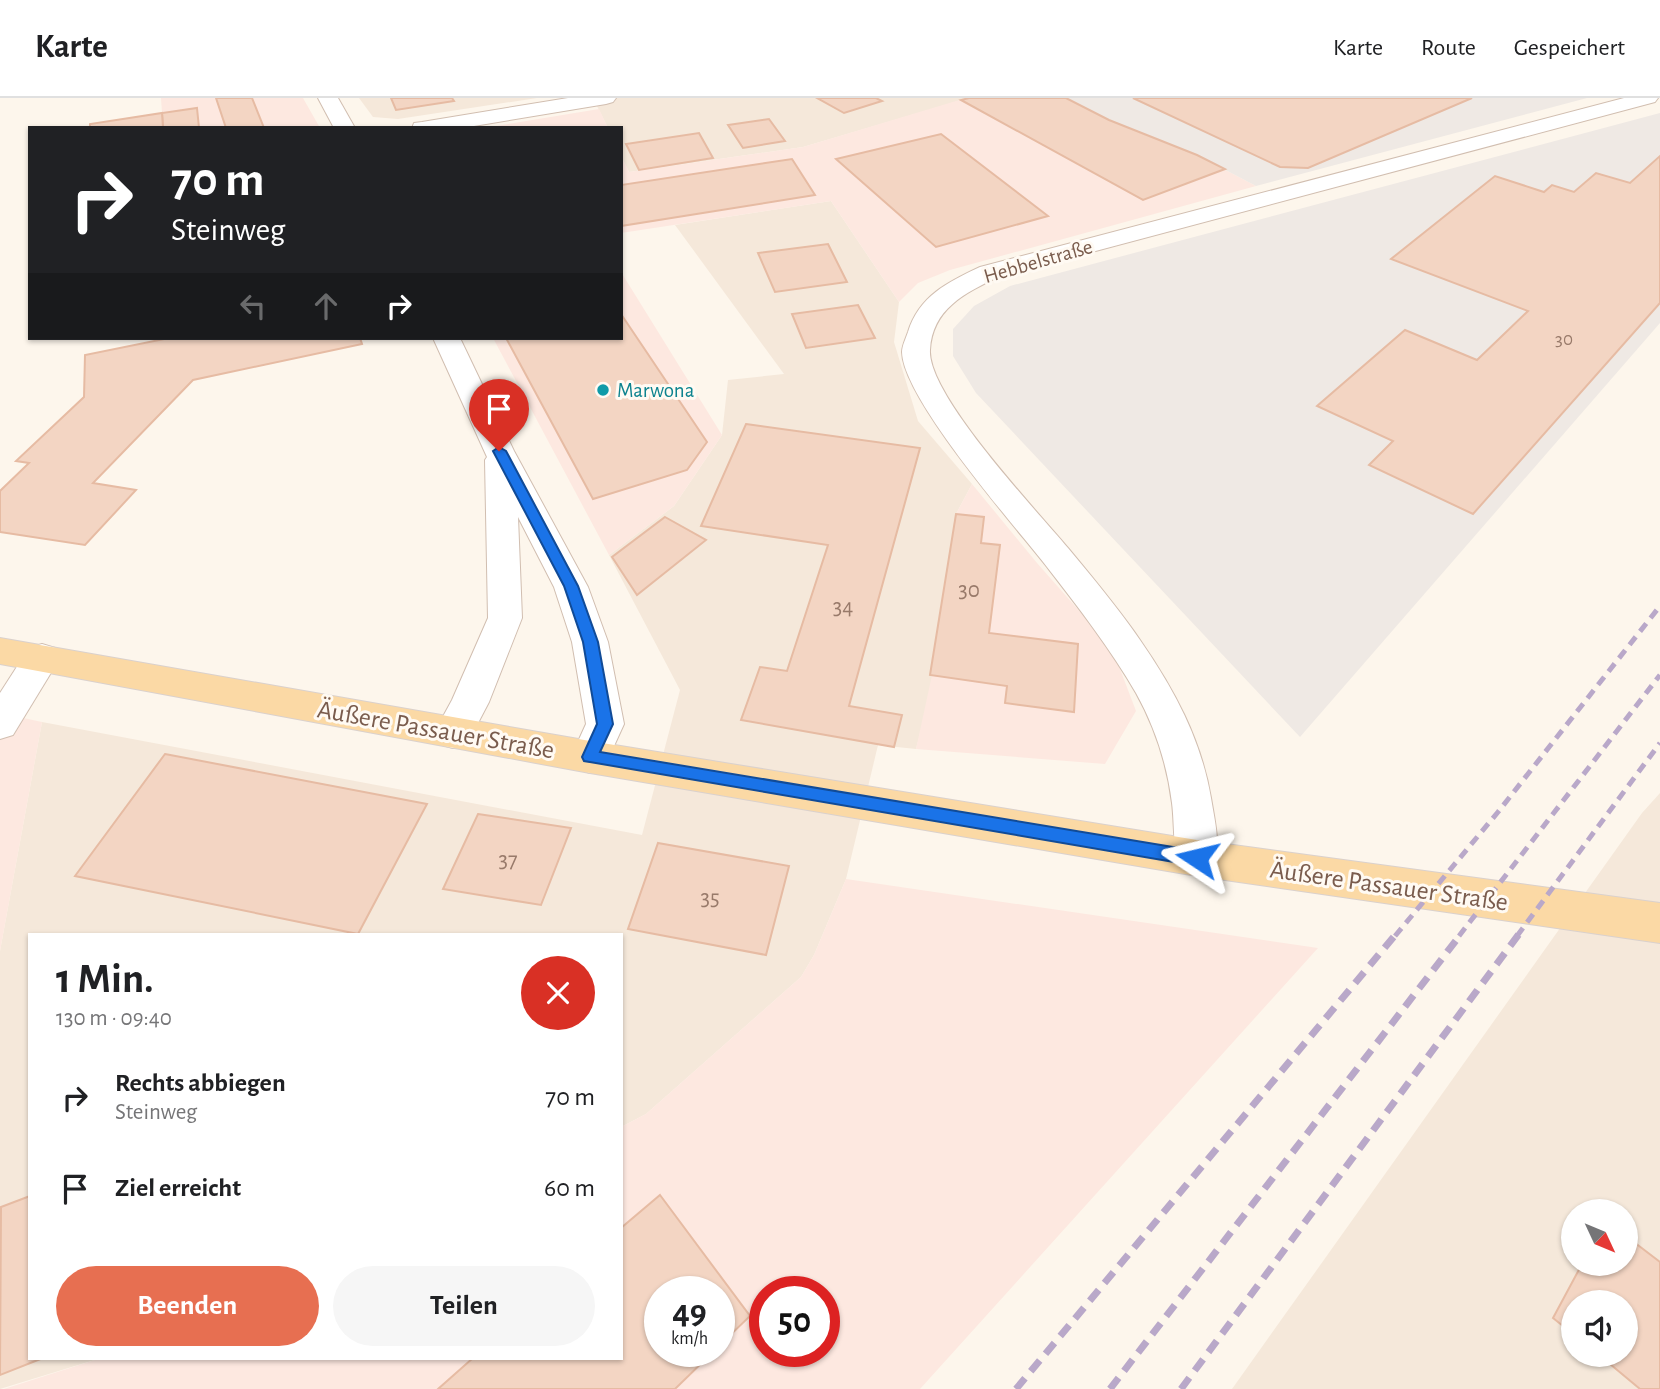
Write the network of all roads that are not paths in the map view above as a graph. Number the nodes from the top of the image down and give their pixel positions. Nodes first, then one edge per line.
1 (328, 98) edge
2 (606, 98) edge
3 (1648, 98) edge
4 (344, 126) edge
5 (434, 126) edge
6 (447, 340) edge
7 (499, 451) junction
8 (0, 651) edge
9 (42, 658) junction
10 (0, 724) edge
11 (453, 733) junction
12 (590, 757) junction
13 (1197, 858) junction
14 (1660, 923) edge

1 - 4 street
2 - 5 street
3 - 13 street, Hebbelstraße
6 - 7 street
7 - 11 street
7 - 12 street
8 - 9 main road, Äußere Passauer Straße
9 - 10 street
9 - 11 main road, Äußere Passauer Straße
11 - 12 main road, Äußere Passauer Straße
12 - 13 main road, Äußere Passauer Straße
13 - 14 main road, Äußere Passauer Straße

